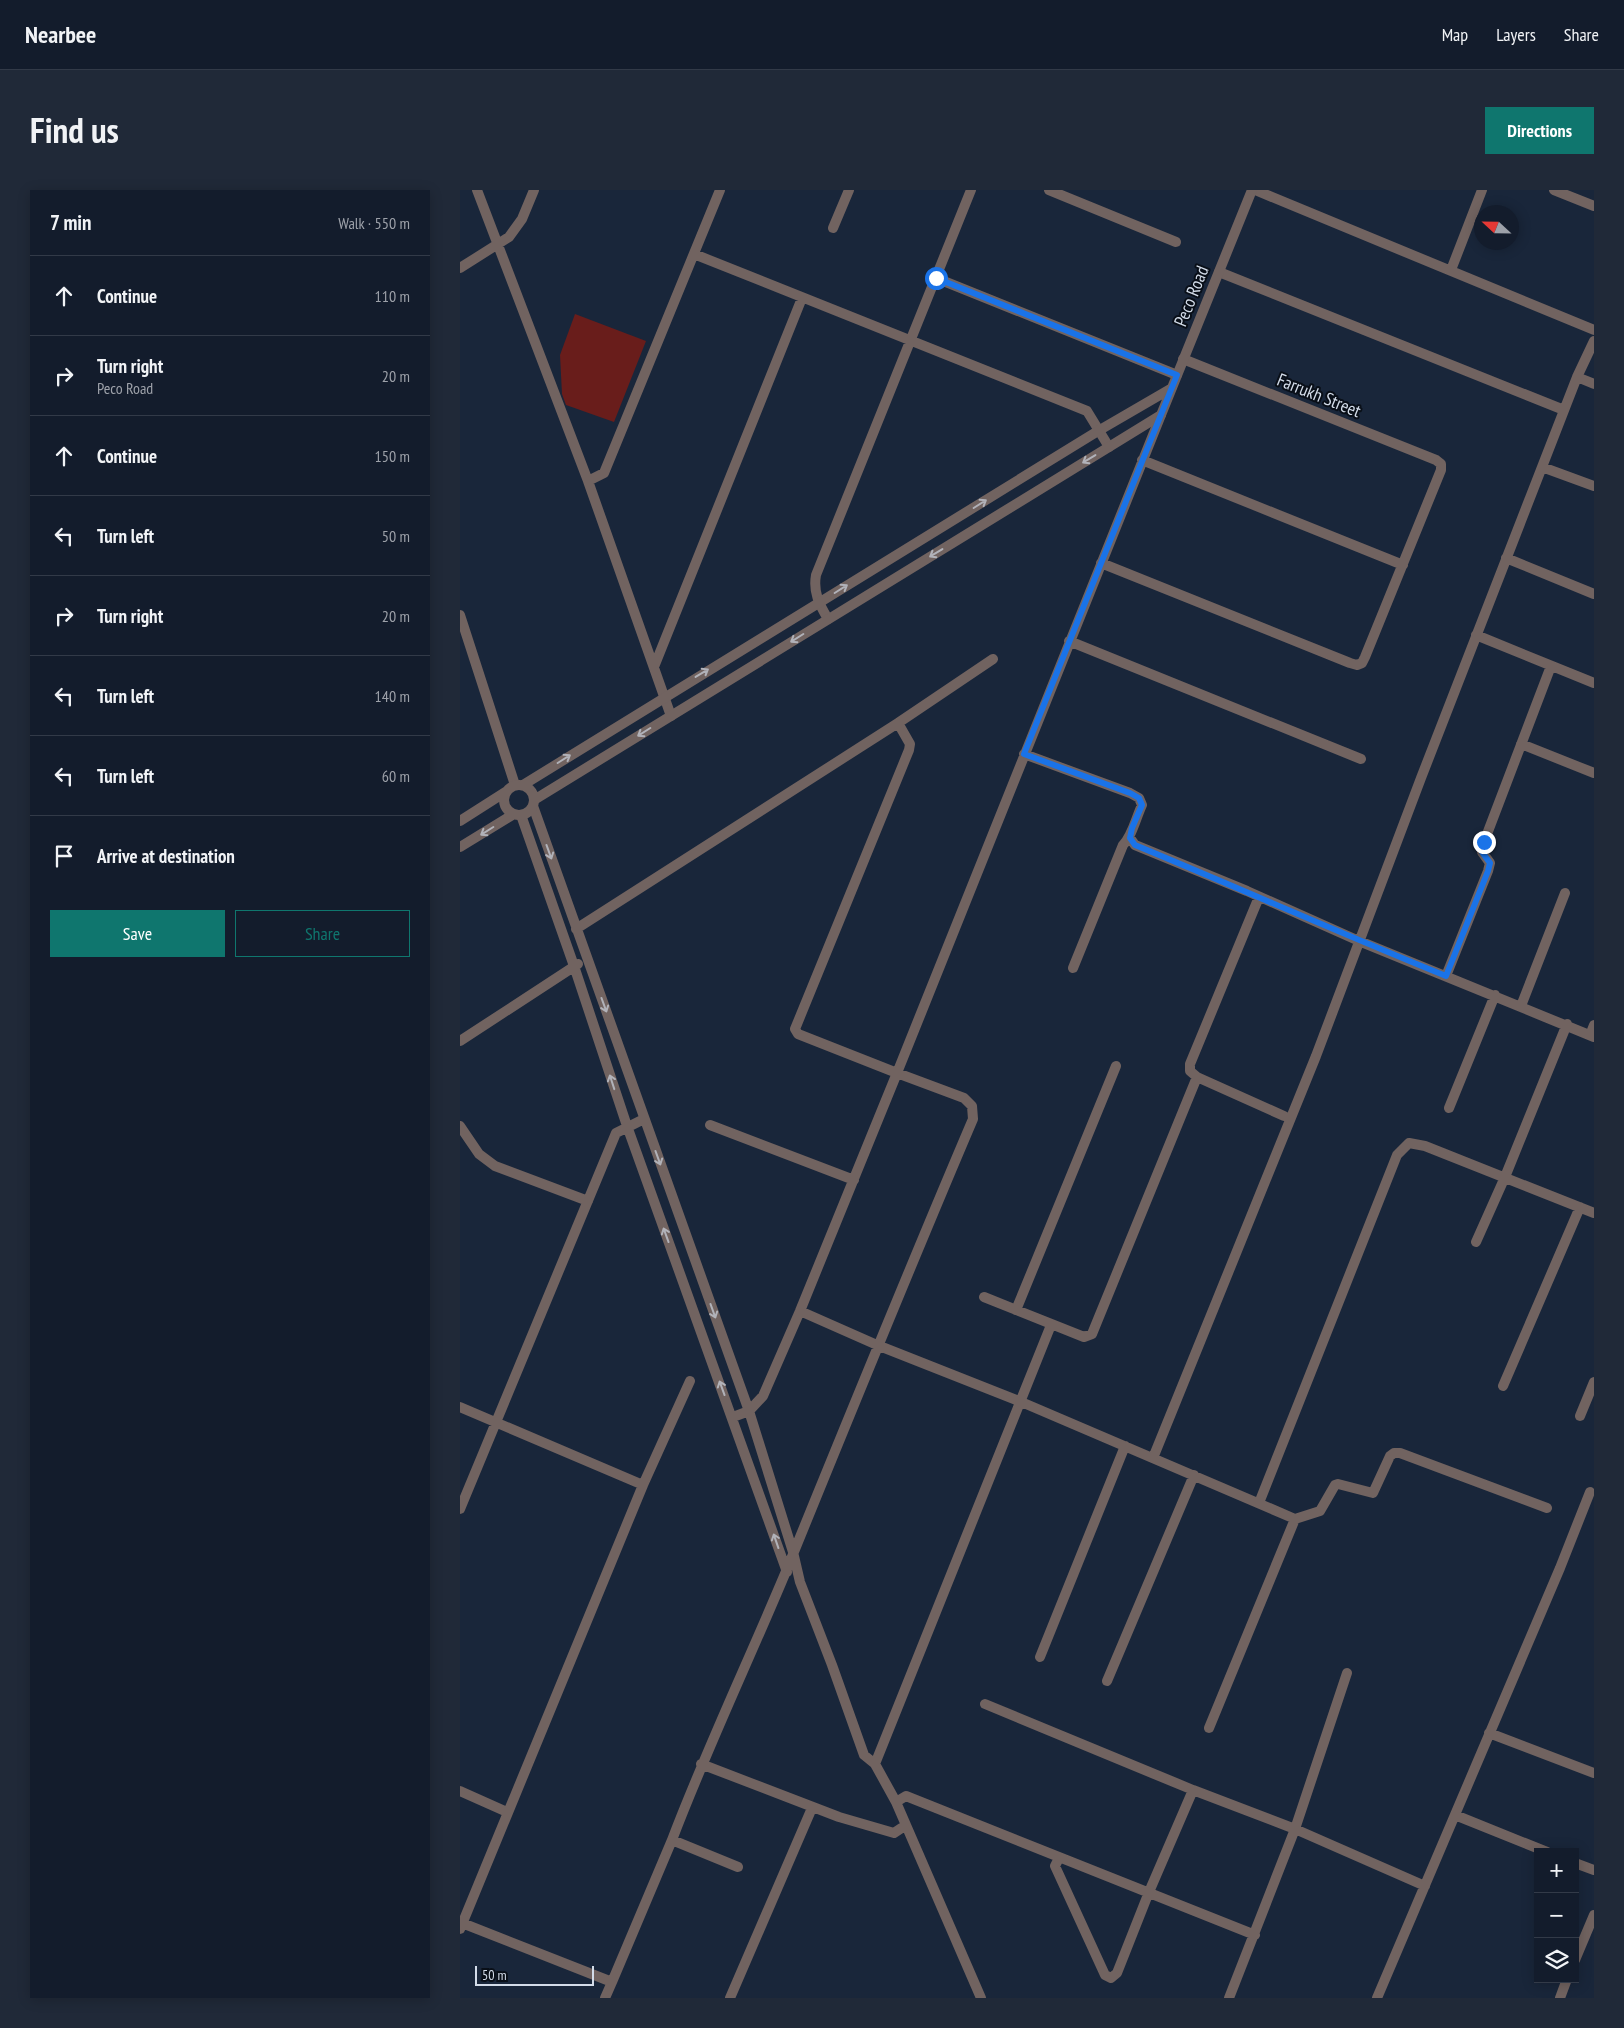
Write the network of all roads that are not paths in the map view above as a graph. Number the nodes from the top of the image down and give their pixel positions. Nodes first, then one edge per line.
1 (477, 190) edge
2 (534, 190) edge
3 (720, 190) edge
4 (849, 190) edge
5 (971, 190) edge
6 (1049, 190) edge
7 (1253, 190) edge
8 (1482, 190) edge
9 (1554, 190) edge
10 (1568, 192) edge
11 (1594, 206) edge
12 (833, 228) dead end
13 (1176, 242) dead end
14 (498, 244) junction
15 (694, 254) junction
16 (460, 268) edge
17 (1451, 270) junction
18 (1218, 272) junction
19 (936, 278) junction
20 (802, 298) junction
21 (1594, 330) edge
22 (1594, 340) edge
23 (909, 341) junction
24 (1184, 359) junction
25 (1177, 375) junction
26 (1577, 377) junction
27 (1594, 384) edge
28 (1172, 388) junction
29 (1564, 410) junction
30 (1161, 415) junction
31 (1098, 431) junction
32 (1109, 447) junction
33 (1142, 460) junction
34 (1542, 467) junction
35 (588, 481) junction
36 (1594, 486) edge
37 (1506, 558) junction
38 (1101, 563) junction
39 (1403, 565) junction
40 (1594, 594) edge
41 (818, 602) junction
42 (460, 615) edge
43 (828, 619) junction
44 (462, 627) edge
45 (1476, 635) junction
46 (1069, 641) junction
47 (993, 659) dead end
48 (1551, 666) junction
49 (654, 667) junction
50 (1594, 683) edge
51 (664, 697) junction
52 (671, 716) junction
53 (898, 724) junction
54 (1521, 744) junction
55 (1024, 754) junction
56 (1361, 759) dead end
57 (1594, 773) edge
58 (515, 787) junction
59 (533, 803) junction
60 (517, 814) junction
61 (460, 821) edge
62 (1130, 838) junction
63 (460, 847) edge
64 (1565, 893) dead end
65 (1260, 897) junction
66 (576, 929) junction
67 (1359, 941) junction
68 (587, 960) junction
69 (574, 966) junction
70 (1073, 968) dead end
71 (1446, 976) junction
72 (1495, 996) junction
73 (1521, 1006) junction
74 (1567, 1024) junction
75 (1593, 1032) edge
76 (460, 1041) edge
77 (1116, 1066) dead end
78 (897, 1073) junction
79 (1197, 1077) junction
80 (1449, 1108) dead end
81 (1284, 1116) dead end
82 (644, 1119) junction
83 (710, 1125) dead end
84 (460, 1126) edge
85 (627, 1126) junction
86 (1505, 1177) junction
87 (854, 1180) junction
88 (588, 1201) junction
89 (1580, 1207) junction
90 (1594, 1213) edge
91 (1476, 1242) dead end
92 (984, 1297) dead end
93 (1016, 1310) junction
94 (800, 1312) junction
95 (1050, 1325) junction
96 (877, 1345) junction
97 (690, 1381) dead end
98 (1594, 1382) edge
99 (1503, 1386) dead end
100 (1019, 1401) junction
101 (460, 1407) edge
102 (749, 1411) junction
103 (1580, 1416) dead end
104 (733, 1417) junction
105 (495, 1422) junction
106 (1125, 1446) junction
107 (1153, 1458) junction
108 (1194, 1475) junction
109 (643, 1485) junction
110 (1590, 1492) dead end
111 (1259, 1503) junction
112 (1547, 1508) dead end
113 (460, 1509) edge
114 (1296, 1519) junction
115 (793, 1552) junction
116 (786, 1571) junction
117 (800, 1582) junction
118 (1040, 1657) dead end
119 (1347, 1672) dead end
120 (1107, 1681) dead end
121 (985, 1704) dead end
122 (1209, 1728) dead end
123 (1489, 1733) junction
124 (701, 1764) junction
125 (875, 1764) junction
126 (1594, 1773) edge
127 (1193, 1790) junction
128 (460, 1791) edge
129 (896, 1802) junction
130 (812, 1808) junction
131 (507, 1812) junction
132 (1454, 1815) junction
133 (906, 1826) junction
134 (1296, 1829) junction
135 (672, 1840) junction
136 (1537, 1848) edge
137 (1059, 1858) junction
138 (1579, 1864) edge
139 (738, 1867) dead end
140 (1594, 1870) edge
141 (1425, 1886) junction
142 (1149, 1892) junction
143 (1594, 1915) edge
144 (461, 1926) edge
145 (1255, 1935) junction
146 (1579, 1951) edge
147 (612, 1982) junction
148 (1566, 1983) edge
149 (605, 1998) edge
150 (730, 1998) edge
151 (981, 1998) edge
152 (1229, 1998) edge
153 (1377, 1998) edge
154 (1560, 1998) edge

1 - 14 street
2 - 14 street
3 - 15 street
4 - 12 street
5 - 19 street
6 - 13 street
7 - 17 street
7 - 18 street, Peco Road
8 - 17 street
9 - 10 street
10 - 11 street
14 - 16 street
14 - 35 street
15 - 20 street
15 - 35 street
17 - 21 street
18 - 24 street, Peco Road
18 - 29 street
19 - 23 street
19 - 25 street
20 - 23 street
20 - 49 street
22 - 26 street
23 - 31 street
23 - 41 street
24 - 25 street, Peco Road
24 - 39 street, Farrukh Street
25 - 28 street, Peco Road
26 - 27 street
26 - 29 street
28 - 30 street, Peco Road
28 - 31 street
29 - 34 street
30 - 32 street
30 - 33 street, Peco Road
31 - 32 street
41 -> 31 street
32 -> 43 street
33 - 38 street, Peco Road
33 - 39 street
34 - 36 street
34 - 37 street
35 - 49 street
37 - 40 street
37 - 45 street
38 - 39 street
38 - 46 street, Peco Road
41 - 43 street
51 -> 41 street
42 - 44 street
43 -> 52 street
44 - 58 street
45 - 48 street
45 - 67 street
46 - 55 street, Peco Road
46 - 56 street
47 - 53 street
48 - 50 street
48 - 54 street
49 - 51 street
51 - 52 street
58 -> 51 street
52 -> 59 street
53 - 66 street
53 - 78 street
54 - 57 street
54 - 71 street
55 - 62 street
55 - 78 street, Peco Road
58 - 59 street
58 - 60 street
58 - 61 street
59 - 60 street
59 -> 66 street
60 -> 63 street
60 - 69 street
62 - 65 street
62 - 70 street
64 - 73 street
65 - 67 street
65 - 79 street
66 - 68 street
67 - 71 street
67 - 107 street
68 - 69 street
68 -> 82 street
69 - 76 street
85 -> 69 street
71 - 72 street
72 - 73 street
72 - 80 street
73 - 74 street
74 - 75 street
74 - 86 street
77 - 93 street
78 - 87 street, Peco Road
78 - 96 street
79 - 81 street
79 - 95 street
82 - 85 street
82 -> 102 street
83 - 87 street
84 - 88 street
85 - 88 street
104 -> 85 street
86 - 89 street
86 - 91 street
86 - 111 street
87 - 94 street, Peco Road
88 - 105 street
89 - 90 street
89 - 99 street
92 - 93 street
93 - 95 street
94 - 96 street
94 - 102 street, Peco Road
95 - 100 street
96 - 100 street
96 - 115 street
97 - 109 street
98 - 103 street
100 - 106 street
100 - 125 street
101 - 105 street
102 - 104 street
102 - 115 street
116 -> 104 street
105 - 109 street
105 - 113 street
106 - 107 street
106 - 118 street
107 - 108 street
108 - 111 street
108 - 120 street
109 - 131 street
110 - 123 street
111 - 114 street
112 - 114 street
114 - 122 street
115 - 116 street
115 - 117 street
116 - 117 street
116 - 124 street
117 - 125 street
119 - 134 street
121 - 127 street
123 - 126 street
123 - 132 street
124 - 130 street
124 - 135 street
125 - 129 street
127 - 134 street
127 - 142 street
128 - 131 street
129 - 133 street
129 - 137 street
130 - 133 street
130 - 150 street
131 - 144 street
132 - 136 street
132 - 141 street
133 - 151 street
134 - 141 street
134 - 145 street
135 - 139 street
135 - 147 street
137 - 142 street
137 - 142 street
138 - 140 street
141 - 153 street
142 - 145 street
143 - 146 street
144 - 147 street
145 - 152 street
147 - 149 street
148 - 154 street

